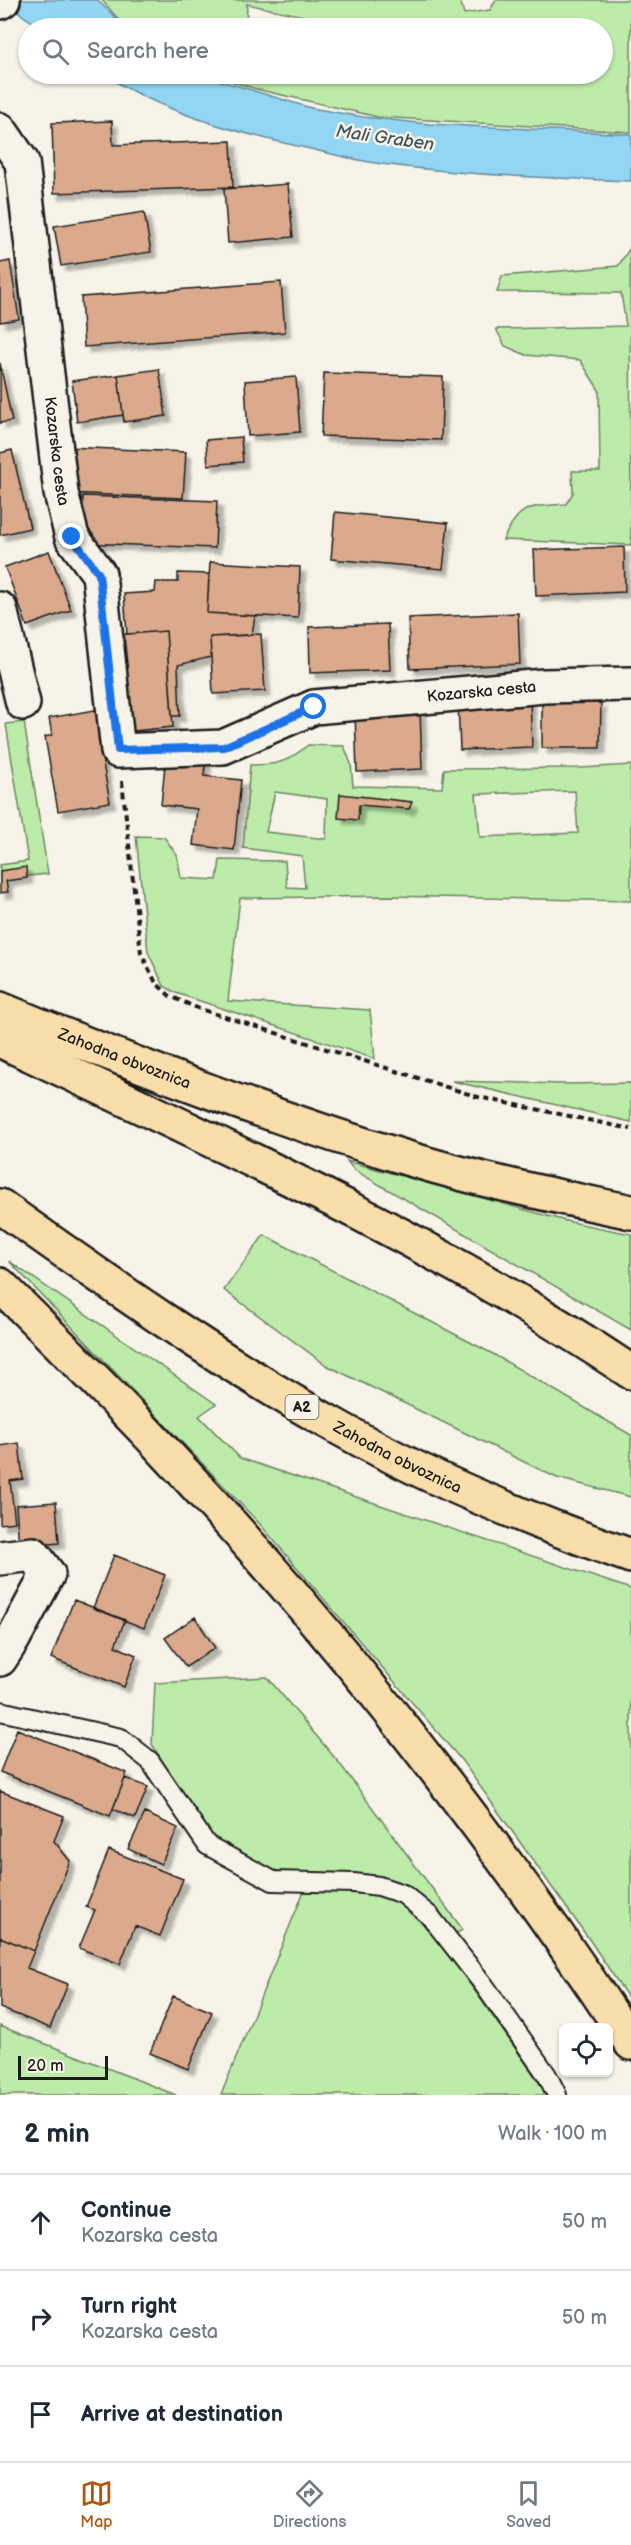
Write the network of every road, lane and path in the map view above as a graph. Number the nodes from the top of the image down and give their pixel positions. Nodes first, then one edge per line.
1 (0, 130) edge
2 (0, 609) edge
3 (631, 684) edge
4 (23, 703) dead end
5 (118, 750) junction
6 (0, 1009) edge
7 (0, 1040) edge
8 (631, 1129) edge
9 (0, 1206) edge
10 (631, 1212) edge
11 (0, 1285) edge
12 (631, 1372) edge
13 (631, 1556) edge
14 (0, 1558) edge
15 (0, 1659) edge
16 (0, 1711) edge
17 (631, 2043) edge
18 (557, 2095) edge

1 - 5 street, Kozarska cesta
2 - 4 street
3 - 5 street, Kozarska cesta
5 - 8 path
6 - 10 highway, Zahodna obvoznica
7 - 12 highway
9 - 13 highway, Zahodna obvoznica / A2
11 - 17 highway
14 - 15 street
16 - 18 lane

